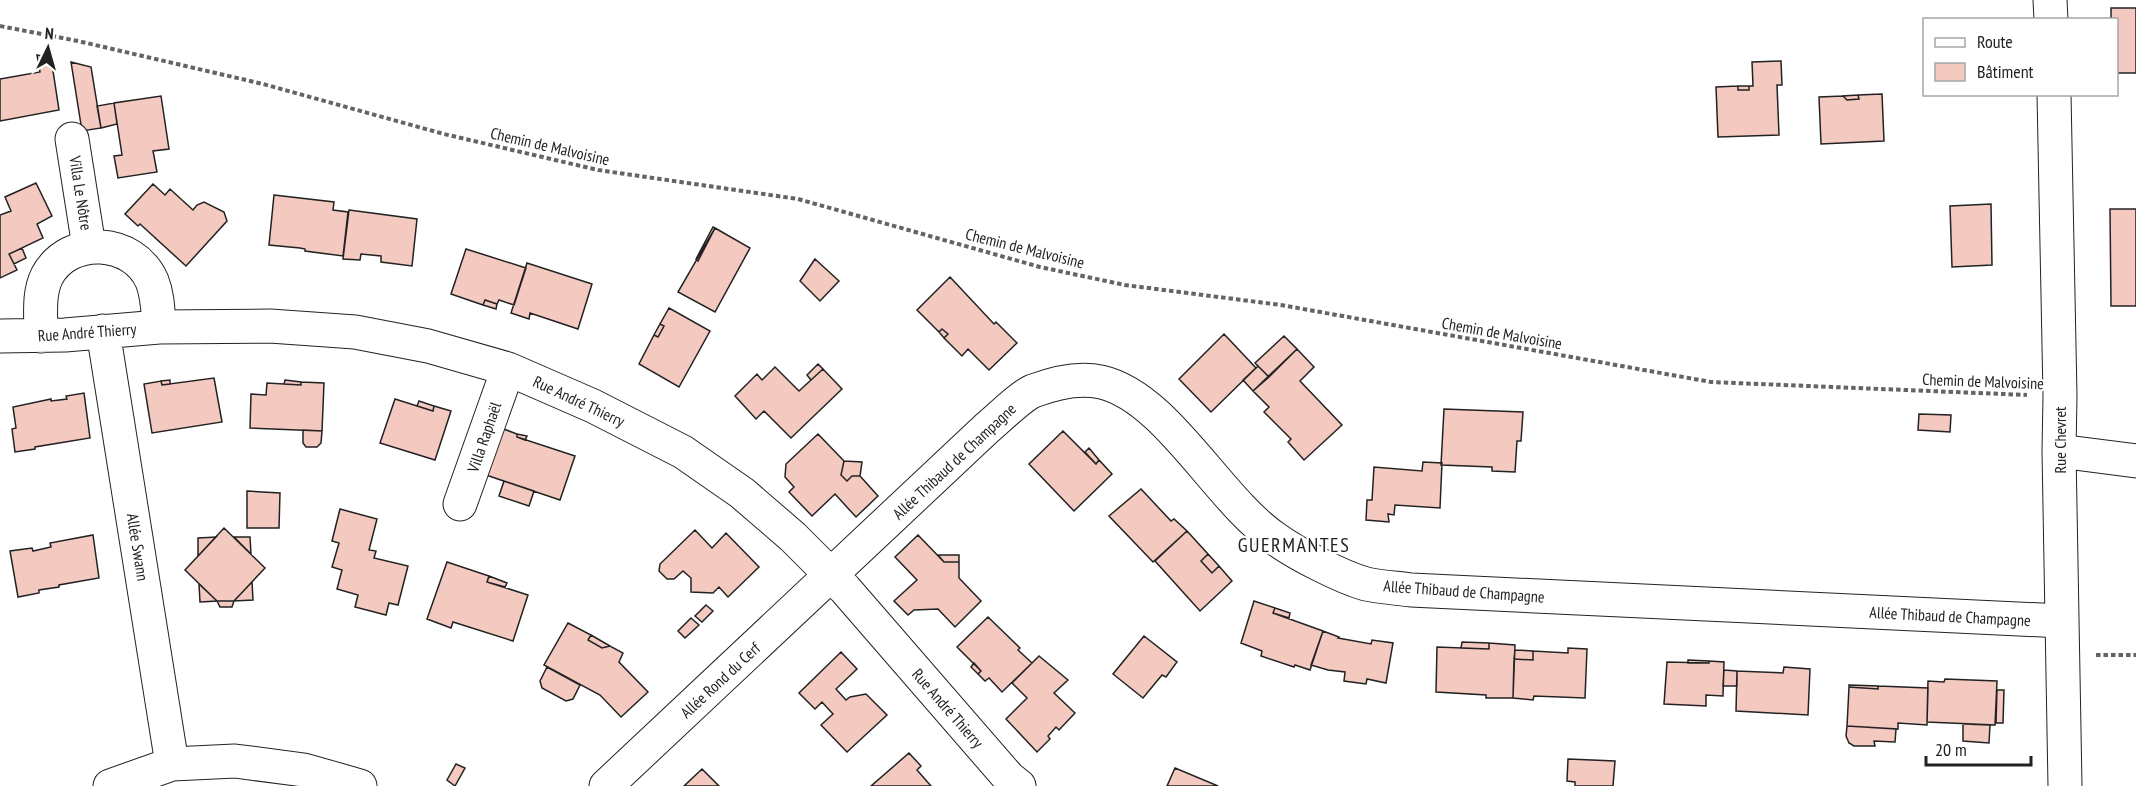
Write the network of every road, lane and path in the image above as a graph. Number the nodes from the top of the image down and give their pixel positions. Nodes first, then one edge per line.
1 (2050, 0) edge
2 (2051, 18) edge
3 (0, 26) edge
4 (2054, 96) edge
5 (72, 139) dead end
6 (89, 247) junction
7 (159, 327) junction
8 (103, 330) junction
9 (0, 336) edge
10 (41, 336) junction
11 (508, 369) junction
12 (2060, 396) junction
13 (2059, 451) junction
14 (2136, 461) edge
15 (460, 504) dead end
16 (833, 575) junction
17 (2062, 621) junction
18 (172, 765) junction
19 (110, 786) edge
20 (360, 786) edge
21 (606, 786) edge
22 (1019, 786) edge
23 (2065, 786) edge

1 - 2 street
3 - 12 path, Chemin de Malvoisine
4 - 12 street, Rue Chevret
5 - 6 street, Villa Le Nôtre
6 - 7 street, Villa Le Nôtre
6 - 10 street, Villa Le Nôtre
7 - 8 street, Rue André Thierry
7 - 11 street, Rue André Thierry
8 - 10 street, Rue André Thierry
8 - 18 street, Allée Swann
9 - 10 street, Rue André Thierry
11 - 15 street, Villa Raphaël
11 - 16 street, Rue André Thierry
12 - 13 street, Rue Chevret
13 - 14 street
13 - 17 street, Rue Chevret
16 - 17 street, Allée Thibaud de Champagne
16 - 21 street, Allée Rond du Cerf
16 - 22 street, Rue André Thierry
17 - 23 street, Rue Chevret
18 - 19 street
18 - 20 street

